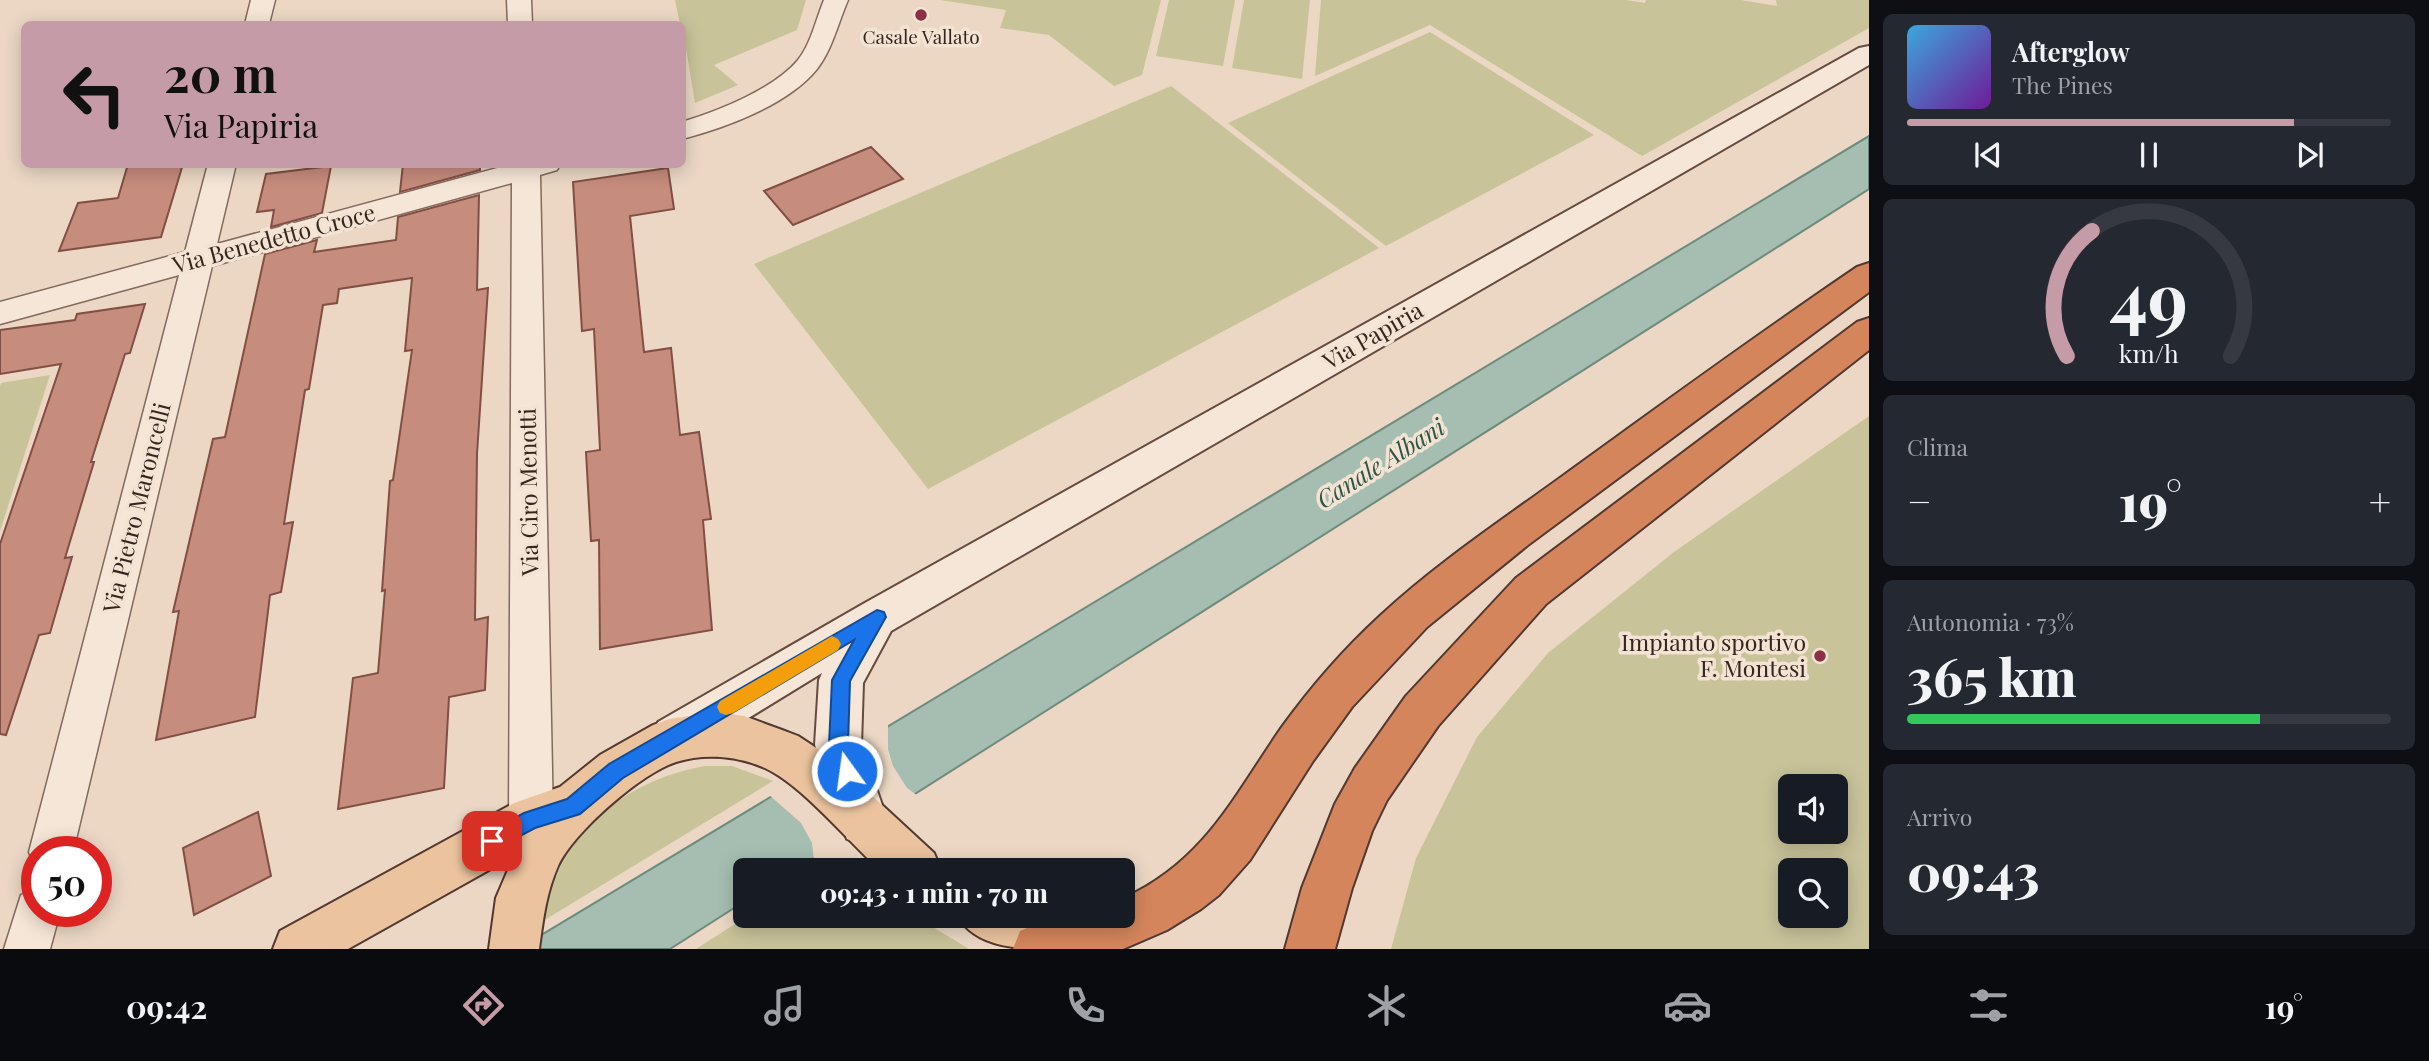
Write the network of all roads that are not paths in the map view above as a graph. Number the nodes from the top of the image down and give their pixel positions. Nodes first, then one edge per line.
1 (263, 0) edge
2 (519, 0) edge
3 (836, 0) edge
4 (258, 21) edge
5 (520, 21) edge
6 (1869, 54) edge
7 (686, 130) edge
8 (221, 168) edge
9 (526, 168) edge
10 (533, 168) edge
11 (199, 260) junction
12 (1869, 275) edge
13 (0, 313) edge
14 (1869, 331) edge
15 (877, 617) junction
16 (669, 741) junction
17 (552, 813) junction
18 (865, 824) junction
19 (55, 836) edge
20 (903, 858) edge
21 (33, 927) edge
22 (1003, 928) edge
23 (27, 949) edge
24 (298, 949) edge
25 (514, 949) edge
26 (1037, 949) edge
27 (1310, 949) edge

1 - 4 street
2 - 5 street
3 - 7 street
6 - 15 main road, Via Papiria
8 - 11 street, Via Pietro Maroncelli
9 - 11 street, Via Benedetto Croce
10 - 17 street, Via Ciro Menotti
11 - 13 street, Via Benedetto Croce
11 - 19 street, Via Pietro Maroncelli
12 - 26 highway
14 - 27 highway
15 - 16 main road, Via Papiria
15 - 18 main road
16 - 17 main road
16 - 18 main road
17 - 24 main road
17 - 25 main road
18 - 20 main road
21 - 23 street
22 - 26 main road

